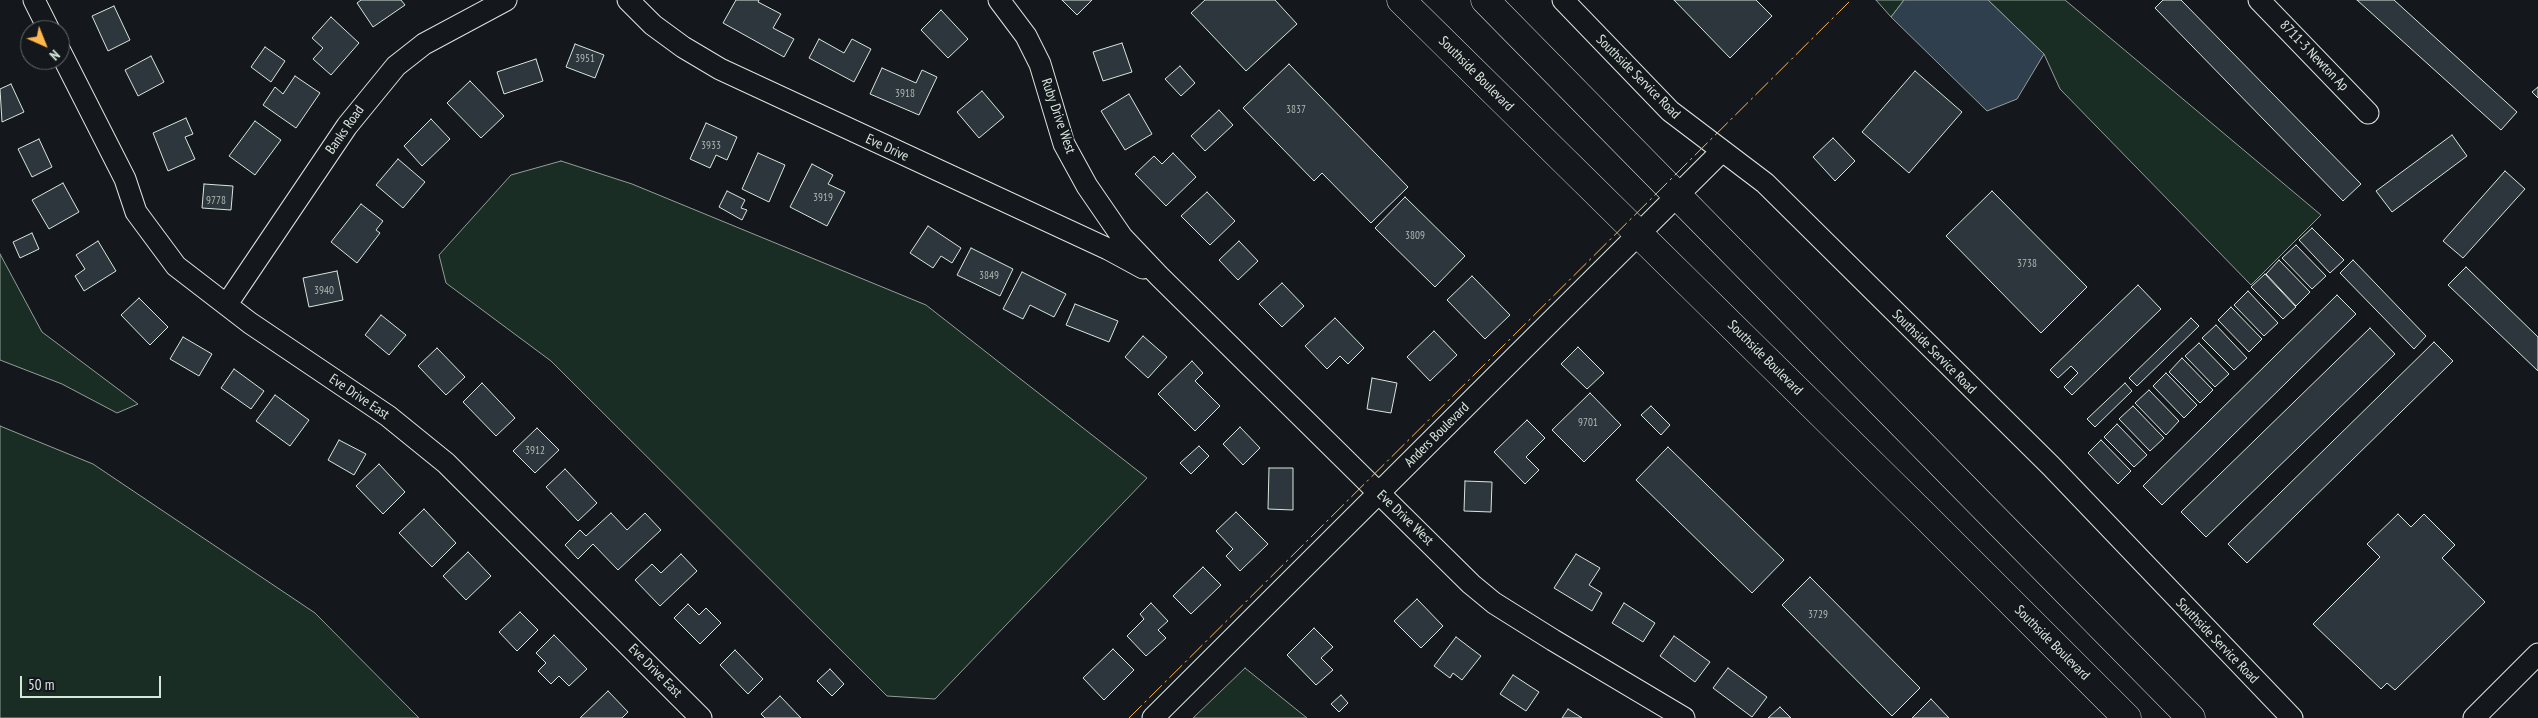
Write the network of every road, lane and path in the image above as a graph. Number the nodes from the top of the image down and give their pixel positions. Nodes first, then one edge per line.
1 (34, 0) edge
2 (506, 0) edge
3 (628, 0) edge
4 (999, 0) edge
5 (1401, 0) edge
6 (1485, 0) edge
7 (1563, 0) edge
8 (2259, 0) edge
9 (44, 20) edge
10 (70, 70) edge
11 (2368, 113) dead end
12 (1721, 152) junction
13 (1678, 197) junction
14 (1639, 235) junction
15 (1159, 276) junction
16 (227, 304) junction
17 (1379, 493) junction
18 (2538, 654) edge
19 (701, 718) edge
20 (1153, 718) edge
21 (1684, 718) edge
22 (2127, 718) edge
23 (2191, 718) edge
24 (2292, 718) edge
25 (2474, 718) edge

1 - 9 street
2 - 16 street, Banks Road
3 - 15 street, Eve Drive
4 - 15 street, Ruby Drive West
5 - 14 highway, Southside Boulevard
6 - 13 highway
7 - 12 street, Southside Service Road
8 - 11 street, 8711-3 Newton Ap
10 - 16 street, Eve Drive East
12 - 13 street, Anders Boulevard
12 - 24 street, Southside Service Road
13 - 14 street, Anders Boulevard
13 - 23 highway
14 - 17 street, Anders Boulevard
14 - 22 highway, Southside Boulevard
15 - 17 street, Eve Drive West
16 - 19 street, Eve Drive East
17 - 20 street, Anders Boulevard
17 - 21 street, Eve Drive West
18 - 25 street

